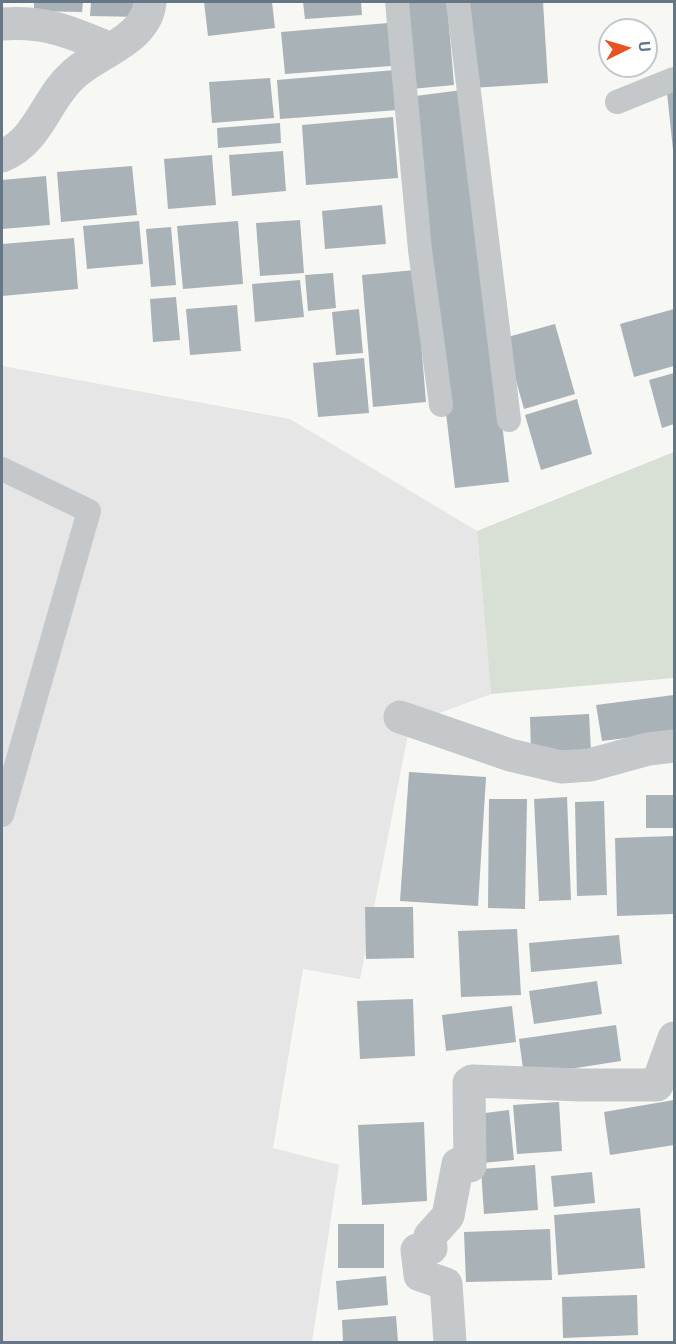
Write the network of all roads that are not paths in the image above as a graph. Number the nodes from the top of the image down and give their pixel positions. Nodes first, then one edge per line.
1 (150, 2) edge
2 (397, 2) edge
3 (458, 2) edge
4 (2, 24) edge
5 (111, 49) junction
6 (675, 79) edge
7 (617, 102) dead end
8 (2, 156) edge
9 (441, 405) dead end
10 (509, 420) dead end
11 (2, 470) edge
12 (400, 717) dead end
13 (675, 746) edge
14 (2, 815) edge
15 (675, 1038) edge
16 (450, 1342) edge

1 - 5 street
2 - 9 lane
3 - 10 lane
4 - 5 street
5 - 8 street
6 - 7 lane
11 - 14 lane
12 - 13 street
15 - 16 street

